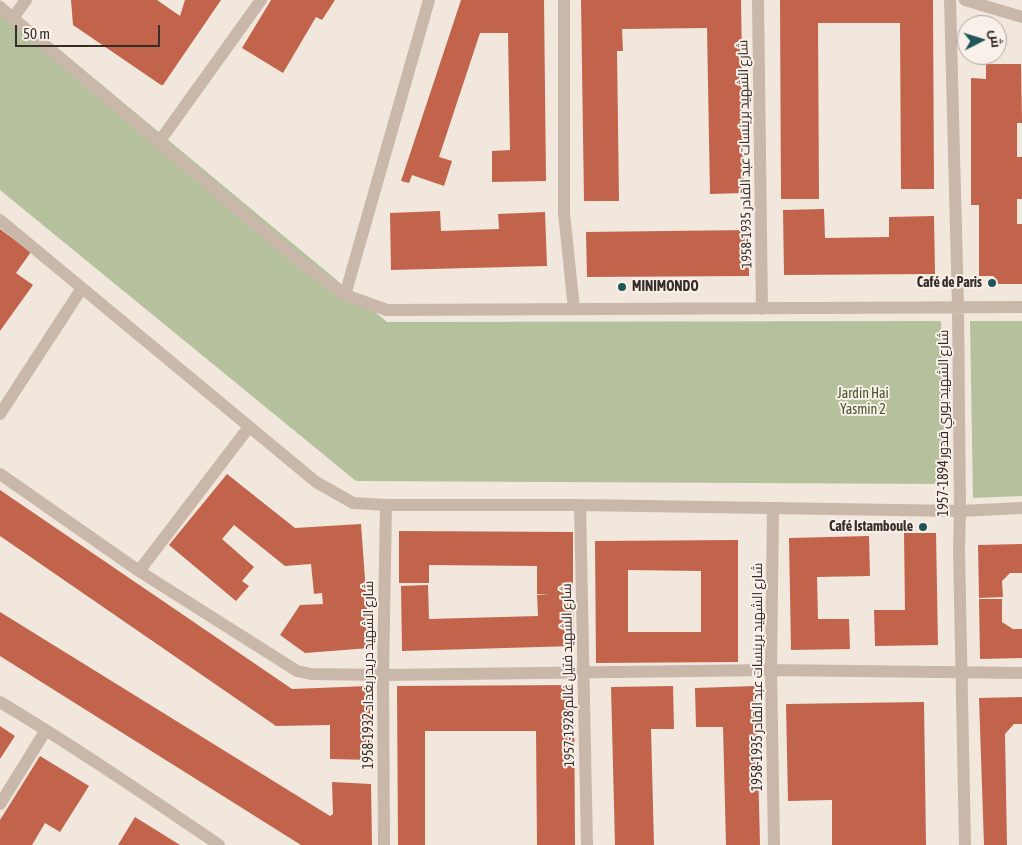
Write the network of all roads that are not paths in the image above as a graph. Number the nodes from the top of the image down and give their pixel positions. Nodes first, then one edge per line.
1 (26, 0) edge
2 (261, 0) edge
3 (429, 0) edge
4 (564, 0) edge
5 (758, 0) edge
6 (950, 0) edge
7 (965, 0) edge
8 (0, 7) edge
9 (1022, 17) edge
10 (13, 18) junction
11 (159, 142) junction
12 (0, 220) edge
13 (82, 288) junction
14 (345, 295) junction
15 (1022, 307) edge
16 (762, 308) junction
17 (958, 308) junction
18 (574, 309) junction
19 (0, 414) edge
20 (249, 427) junction
21 (0, 474) edge
22 (386, 505) junction
23 (580, 505) junction
24 (773, 508) junction
25 (1022, 508) edge
26 (960, 511) junction
27 (140, 571) junction
28 (771, 670) junction
29 (583, 673) junction
30 (961, 673) junction
31 (1022, 673) edge
32 (384, 674) junction
33 (0, 702) edge
34 (46, 730) junction
35 (0, 804) edge
36 (219, 845) edge
37 (384, 845) edge
38 (587, 845) edge
39 (774, 845) edge
40 (966, 845) edge

1 - 10 street
2 - 11 street
3 - 14 street
4 - 18 street
5 - 16 street, شارع الشهيد برينسات عبد القادر 1935-1958
6 - 17 street, شارع الشهيد بوري قدور 1894-1957
7 - 9 street
8 - 10 street
10 - 11 street
11 - 14 street
12 - 13 street
13 - 19 street
13 - 20 street
14 - 18 street
15 - 17 street
16 - 17 street
16 - 18 street
17 - 26 street, شارع الشهيد بوري قدور 1894-1957
20 - 22 street
20 - 27 street
21 - 27 street
22 - 23 street
22 - 32 street, شارع الشهيد دريدر بغداد 1932-1958
23 - 24 street
23 - 29 street, شارع الشهيد فتيل غالم 1928-1957
24 - 26 street
24 - 28 street, شارع الشهيد برينسات عبد القادر 1935-1958
25 - 26 street
26 - 30 street, شارع الشهيد بوري قدور 1894-1957
27 - 32 street
28 - 29 street
28 - 30 street
28 - 39 street, شارع الشهيد برينسات عبد القادر 1935-1958
29 - 32 street
29 - 38 street, شارع الشهيد فتيل غالم 1928-1957
30 - 31 street
30 - 40 street, شارع الشهيد بوري قدور 1894-1957
32 - 37 street, شارع الشهيد دريدر بغداد 1932-1958
33 - 34 street
34 - 35 street
34 - 36 street

